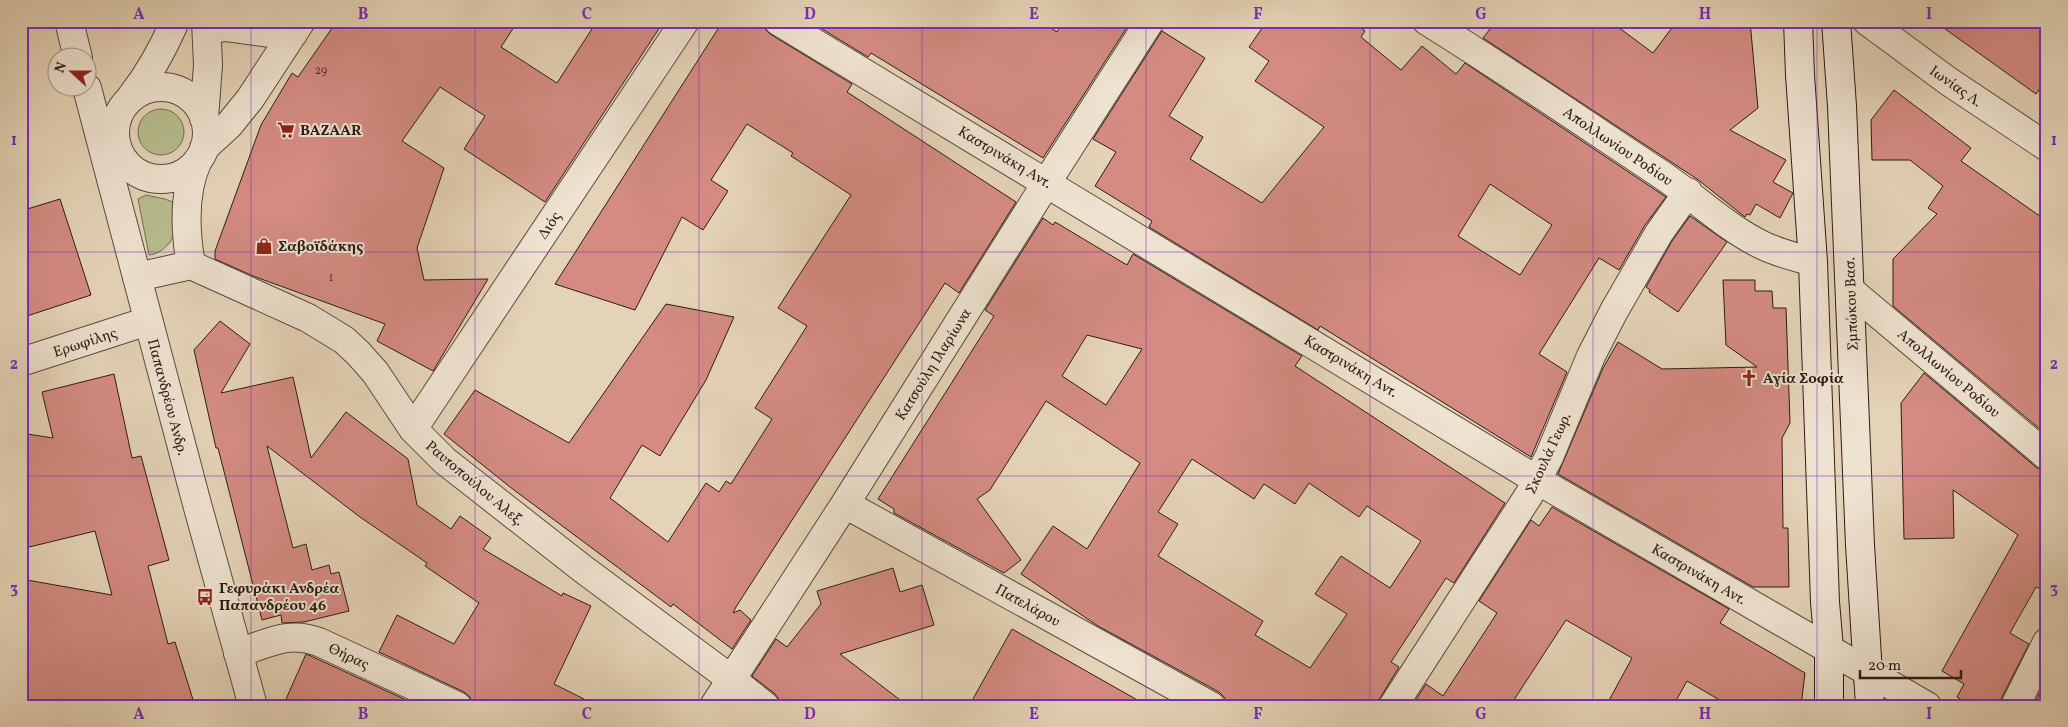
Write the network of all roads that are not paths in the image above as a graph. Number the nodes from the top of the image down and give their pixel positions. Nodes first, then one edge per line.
1 (68, 21) edge
2 (175, 21) edge
3 (685, 21) edge
4 (778, 21) edge
5 (1150, 21) edge
6 (1427, 21) edge
7 (1798, 21) edge
8 (1836, 21) edge
9 (206, 26) edge
10 (1883, 26) edge
11 (297, 27) edge
12 (75, 48) edge
13 (90, 98) edge
14 (125, 104) junction
15 (204, 118) junction
16 (102, 144) junction
17 (2047, 147) edge
18 (201, 154) junction
19 (132, 170) junction
20 (1047, 182) junction
21 (1688, 192) junction
22 (1813, 262) junction
23 (179, 267) junction
24 (137, 277) junction
25 (1850, 291) junction
26 (148, 322) junction
27 (21, 362) edge
28 (413, 429) junction
29 (2047, 456) edge
30 (1537, 480) junction
31 (845, 504) junction
32 (2047, 642) edge
33 (1829, 649) junction
34 (238, 653) junction
35 (1868, 671) junction
36 (731, 678) junction
37 (254, 706) edge
38 (456, 706) edge
39 (714, 706) edge
40 (765, 706) edge
41 (1211, 706) edge
42 (1393, 706) edge
43 (1830, 706) edge
44 (1870, 706) edge
45 (1927, 706) edge
46 (2015, 706) edge

1 - 12 street
2 - 14 street
3 - 28 street, Διός
4 - 20 street, Καστρινάκη Αντ.
5 - 20 street, Κατσούλη Ιλαρίωνα
6 - 21 street, Απολλωνίου Ροδίου
7 - 22 street
8 - 25 street, Σμπώκου Βασ.
9 - 11 street
9 - 15 street
10 - 17 street, Ιωνίας Λ.
11 - 18 street
13 - 16 street, Παπανδρέου Ανδρ.
14 - 15 street
14 - 16 street
14 - 19 street
15 - 18 street
16 - 19 street
16 - 24 street, Παπανδρέου Ανδρ.
18 - 19 street
18 - 23 street
20 - 30 street, Καστρινάκη Αντ.
20 - 31 street, Κατσούλη Ιλαρίωνα
21 - 22 street, Απολλωνίου Ροδίου
21 - 30 street, Σκουλά Γεωρ.
22 - 33 street
23 - 24 street
23 - 28 street, Ραυτοπούλου Αλεξ.
24 - 26 street, Παπανδρέου Ανδρ.
25 - 29 street, Απολλωνίου Ροδίου
25 - 35 street, Σμπώκου Βασ.
26 - 27 street, Ερωφίλης
26 - 34 street, Παπανδρέου Ανδρ.
28 - 36 street, Ραυτοπούλου Αλεξ.
30 - 33 street, Καστρινάκη Αντ.
30 - 42 street, Σκουλά Γεωρ.
31 - 36 street, Κατσούλη Ιλαρίωνα
31 - 41 street, Πατελάρου
32 - 46 street
33 - 35 street, Καστρινάκη Αντ.
33 - 43 street
34 - 37 street, Παπανδρέου Ανδρ.
34 - 38 street, Θήρας
35 - 44 street, Σμπώκου Βασ.
35 - 45 street, Καστρινάκη Αντ.
36 - 39 street, Κατσούλη Ιλαρίωνα
36 - 40 street, Ραυτοπούλου Αλεξ.

